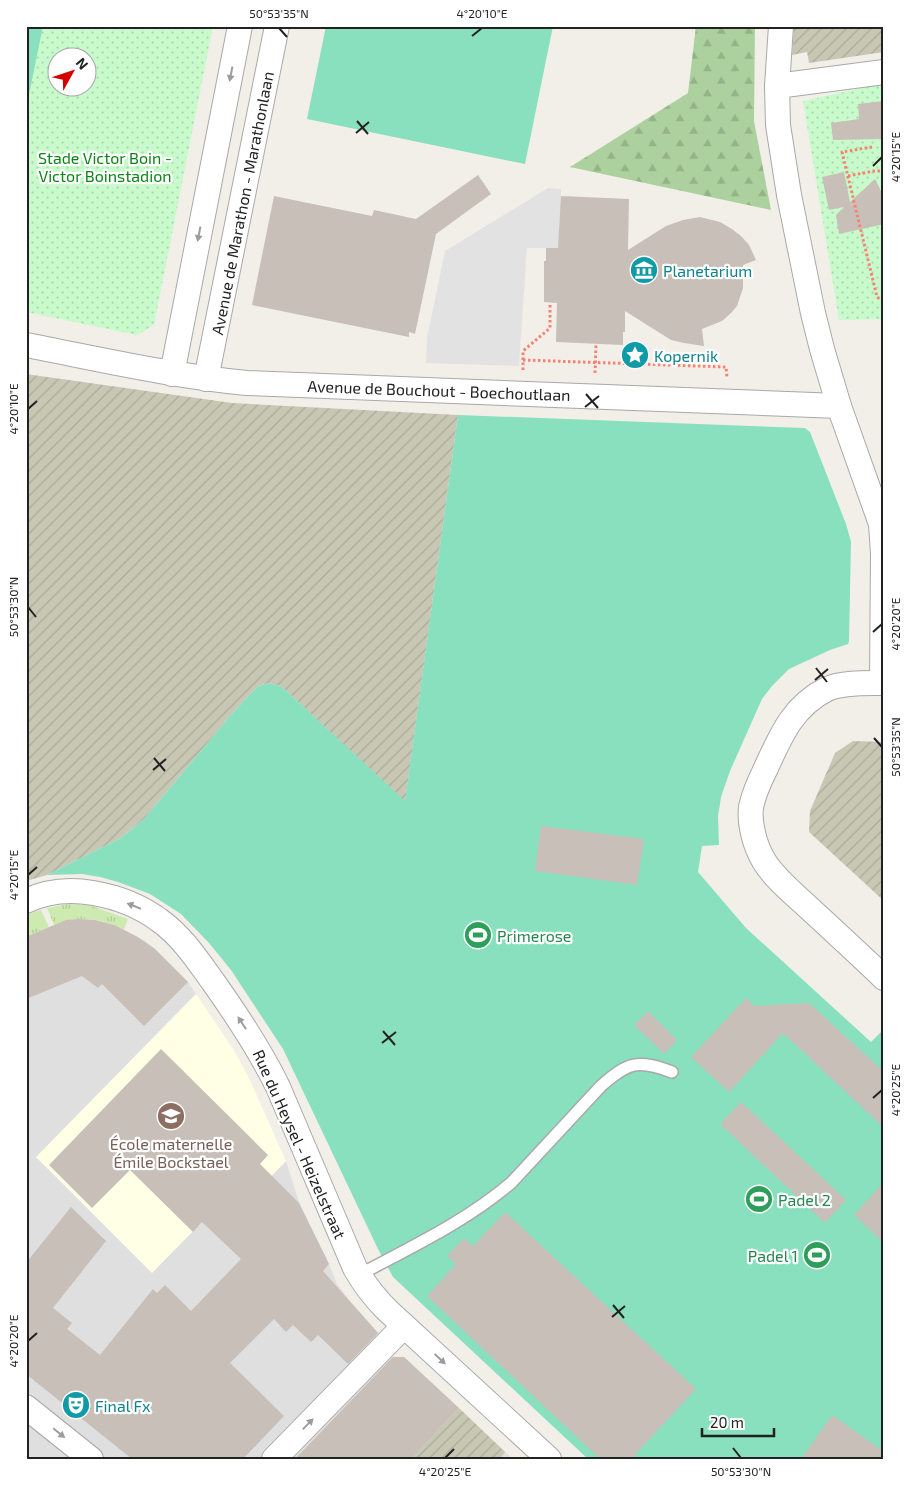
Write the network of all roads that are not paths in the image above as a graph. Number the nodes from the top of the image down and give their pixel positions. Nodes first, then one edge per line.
1 (240, 26) edge
2 (277, 26) edge
3 (781, 26) edge
4 (884, 72) edge
5 (777, 86) junction
6 (26, 345) edge
7 (172, 374) junction
8 (206, 379) junction
9 (839, 406) junction
10 (883, 683) edge
11 (26, 901) edge
12 (884, 978) edge
13 (672, 1072) dead end
14 (359, 1275) junction
15 (404, 1326) junction
16 (26, 1407) edge
17 (91, 1459) edge
18 (274, 1459) edge
19 (549, 1459) edge

1 -> 7 street
2 - 8 street, Avenue de Marathon - Marathonlaan
3 - 5 street
4 - 5 street
5 - 9 street
6 - 7 street, Avenue de Bouchout - Boechoutlaan
7 - 8 street, Avenue de Bouchout - Boechoutlaan
8 - 9 street, Avenue de Bouchout - Boechoutlaan
9 - 10 street
10 - 12 street
14 -> 11 street, Rue du Heysel - Heizelstraat
13 - 14 lane
14 - 15 street, Rue du Heysel - Heizelstraat
18 -> 15 street
15 -> 19 street, Rue du Heysel - Heizelstraat
16 -> 17 street

